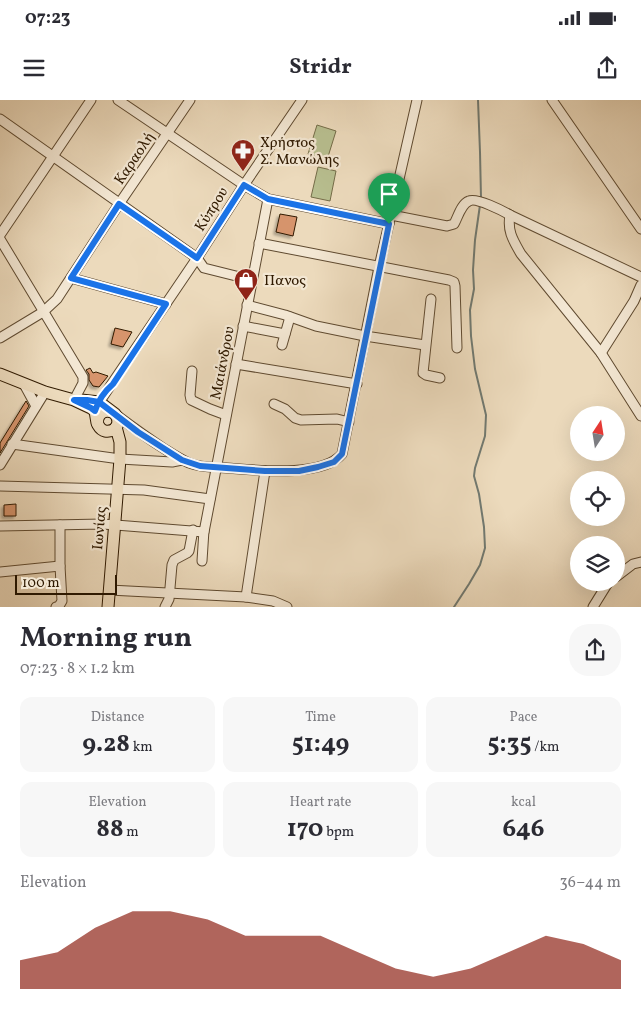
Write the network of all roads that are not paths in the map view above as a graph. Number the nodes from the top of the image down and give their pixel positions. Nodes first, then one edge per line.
1 (91, 100) edge
2 (118, 100) edge
3 (190, 100) edge
4 (302, 100) edge
5 (417, 100) edge
6 (552, 100) edge
7 (0, 118) edge
8 (167, 133) junction
9 (53, 155) junction
10 (244, 185) junction
11 (268, 199) junction
12 (119, 204) junction
13 (510, 215) junction
14 (390, 219) junction
15 (641, 230) edge
16 (0, 235) edge
17 (0, 239) edge
18 (259, 243) junction
19 (197, 258) junction
20 (379, 267) junction
21 (641, 277) edge
22 (71, 278) junction
23 (252, 280) junction
24 (641, 285) edge
25 (431, 299) dead end
26 (166, 304) junction
27 (247, 305) junction
28 (44, 312) junction
29 (290, 316) junction
30 (243, 326) junction
31 (285, 334) junction
32 (365, 336) junction
33 (0, 338) edge
34 (282, 345) dead end
35 (425, 345) junction
36 (457, 348) dead end
37 (601, 353) junction
38 (236, 364) junction
39 (192, 371) dead end
40 (0, 374) edge
41 (440, 378) dead end
42 (24, 384) junction
43 (357, 384) junction
44 (45, 392) junction
45 (74, 400) junction
46 (274, 404) dead end
47 (36, 406) junction
48 (105, 409) junction
49 (226, 414) junction
50 (641, 416) edge
51 (349, 422) junction
52 (99, 426) junction
53 (116, 427) junction
54 (138, 432) junction
55 (12, 444) junction
56 (120, 456) junction
57 (182, 460) junction
58 (0, 465) edge
59 (216, 467) junction
60 (265, 471) junction
61 (0, 486) edge
62 (118, 488) junction
63 (210, 500) junction
64 (114, 524) junction
65 (60, 525) junction
66 (0, 526) edge
67 (193, 530) junction
68 (204, 531) junction
69 (202, 561) dead end
70 (641, 562) edge
71 (60, 566) junction
72 (625, 570) edge
73 (0, 572) edge
74 (109, 590) junction
75 (603, 591) edge
76 (170, 593) junction
77 (246, 597) junction
78 (285, 606) edge
79 (56, 607) edge
80 (108, 607) edge
81 (165, 607) edge
82 (593, 607) edge

1 - 9 street
2 - 8 street
3 - 8 street, Καραολή
4 - 10 street, Κύπρου
5 - 14 street
6 - 15 street
7 - 9 street
8 - 10 street
8 - 12 street, Καραολή
9 - 12 street
9 - 16 street
10 - 11 street
10 - 19 street, Κύπρου
11 - 14 street
11 - 18 street, Μαιάνδρου
12 - 19 street
12 - 22 street, Καραολή
13 - 14 street
13 - 21 street
13 - 37 street
14 - 20 street
17 - 28 street
18 - 20 street
18 - 23 street, Μαιάνδρου
19 - 23 street
19 - 26 street, Κύπρου
20 - 32 street
20 - 36 street
22 - 26 street
22 - 28 street, Καραολή
23 - 27 street, Μαιάνδρου
24 - 37 street
25 - 35 street
26 - 48 street, Κύπρου
27 - 29 street
27 - 30 street, Μαιάνδρου
28 - 33 street, Καραολή
28 - 45 street
29 - 31 street
29 - 32 street
30 - 31 street
30 - 38 street, Μαιάνδρου
31 - 34 street
32 - 35 street
32 - 43 street
35 - 41 street
37 - 50 street
38 - 43 street
38 - 49 street, Μαιάνδρου
39 - 49 street
40 - 42 main road
42 - 44 main road
42 - 47 street
43 - 51 street
44 - 45 main road
44 - 47 street
45 - 48 main road
46 - 51 street
47 - 55 street
48 - 52 main road, Κύπρου
48 - 52 main road
48 - 53 main road, Ιωνίας
48 - 54 street
49 - 59 street, Μαιάνδρου
51 - 60 street
52 - 53 main road
52 - 56 main road
53 - 54 street
53 - 56 main road, Ιωνίας
54 - 57 street
55 - 56 street
55 - 58 street
56 - 57 street
56 - 62 main road, Ιωνίας
57 - 59 street
59 - 60 street
59 - 63 street, Μαιάνδρου
60 - 77 street
61 - 62 street
62 - 63 street
62 - 64 main road, Ιωνίας
63 - 68 street, Μαιάνδρου
64 - 65 street
64 - 67 street
64 - 74 main road, Ιωνίας
65 - 66 street
65 - 71 street
67 - 68 street
67 - 76 street
68 - 69 street, Μαιάνδρου
70 - 72 street
71 - 73 street
71 - 79 street
74 - 76 street
74 - 80 main road, Ιωνίας
75 - 82 street
76 - 77 street
76 - 81 street
77 - 78 street

